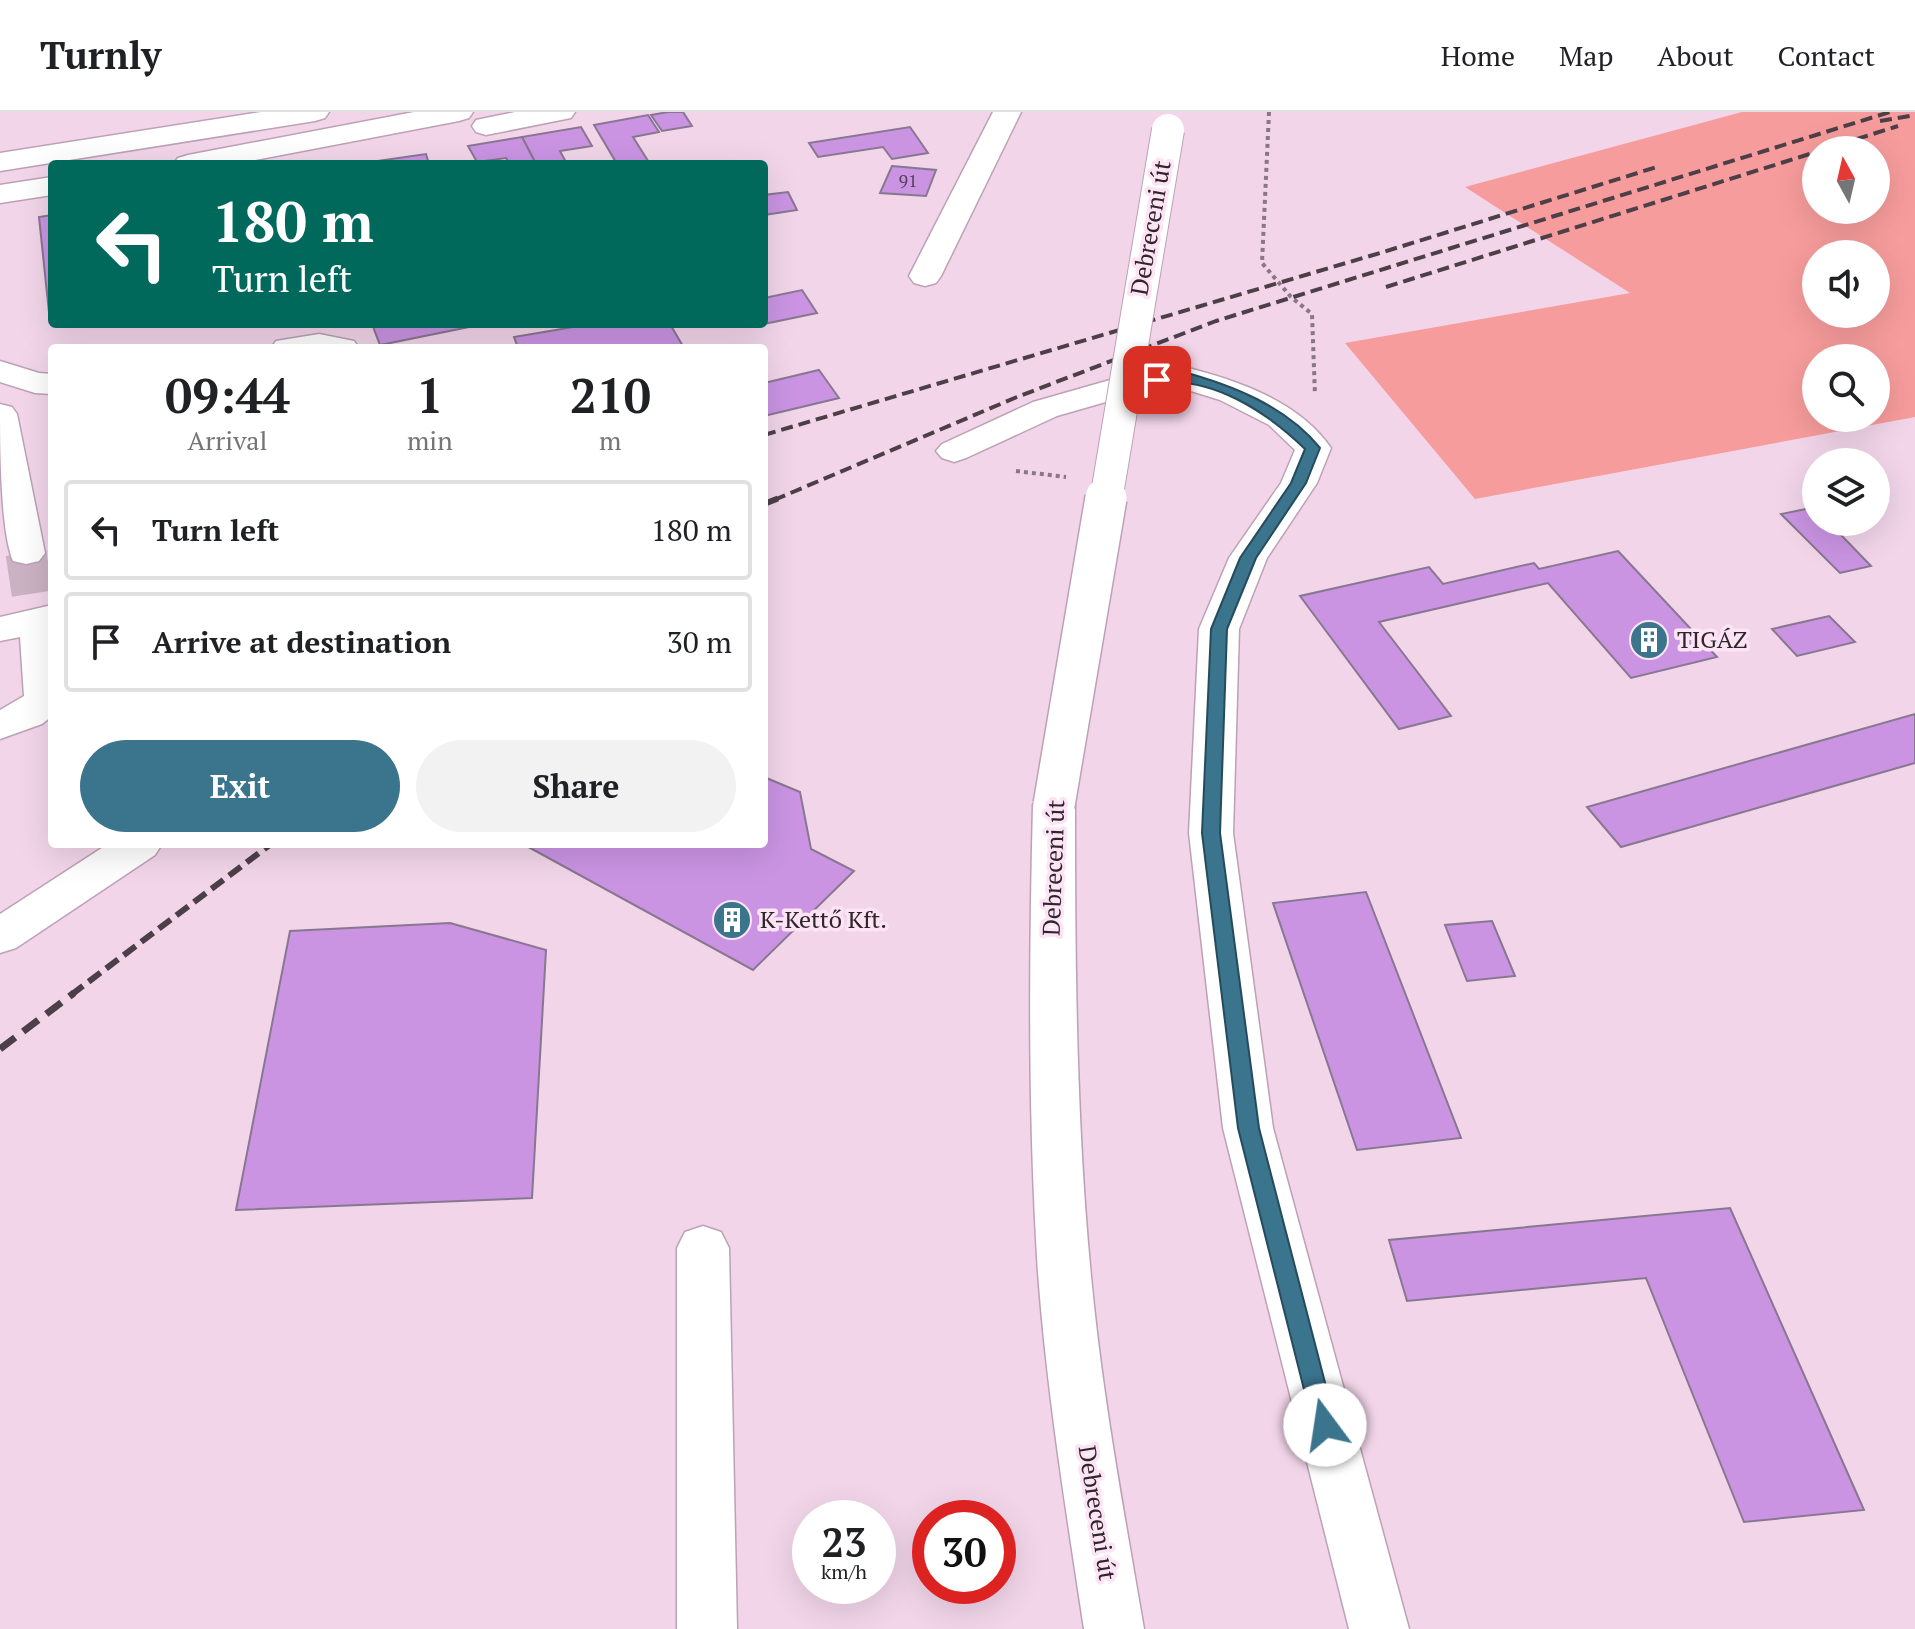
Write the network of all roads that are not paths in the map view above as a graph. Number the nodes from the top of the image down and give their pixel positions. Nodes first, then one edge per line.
1 (315, 112) edge
2 (459, 112) edge
3 (561, 112) edge
4 (1007, 112) edge
5 (1168, 121) edge
6 (486, 126) dead end
7 (209, 160) edge
8 (0, 162) edge
9 (48, 187) edge
10 (0, 194) edge
11 (925, 276) dead end
12 (0, 371) edge
13 (48, 384) edge
14 (0, 414) edge
15 (954, 451) dead end
16 (26, 553) tunnel mouth
17 (45, 627) edge
18 (0, 629) edge
19 (0, 725) edge
20 (134, 848) edge
21 (0, 936) edge
22 (703, 1248) dead end
23 (707, 1629) edge
24 (1114, 1629) edge
25 (1379, 1629) edge

1 - 8 main road
2 - 7 main road
3 - 6 main road
4 - 11 main road
5 - 24 main road, Debreceni út, bridge
9 - 10 main road
12 - 13 main road
14 - 16 main road
15 - 25 main road
17 - 18 main road
17 - 19 main road
20 - 21 main road
22 - 23 main road

